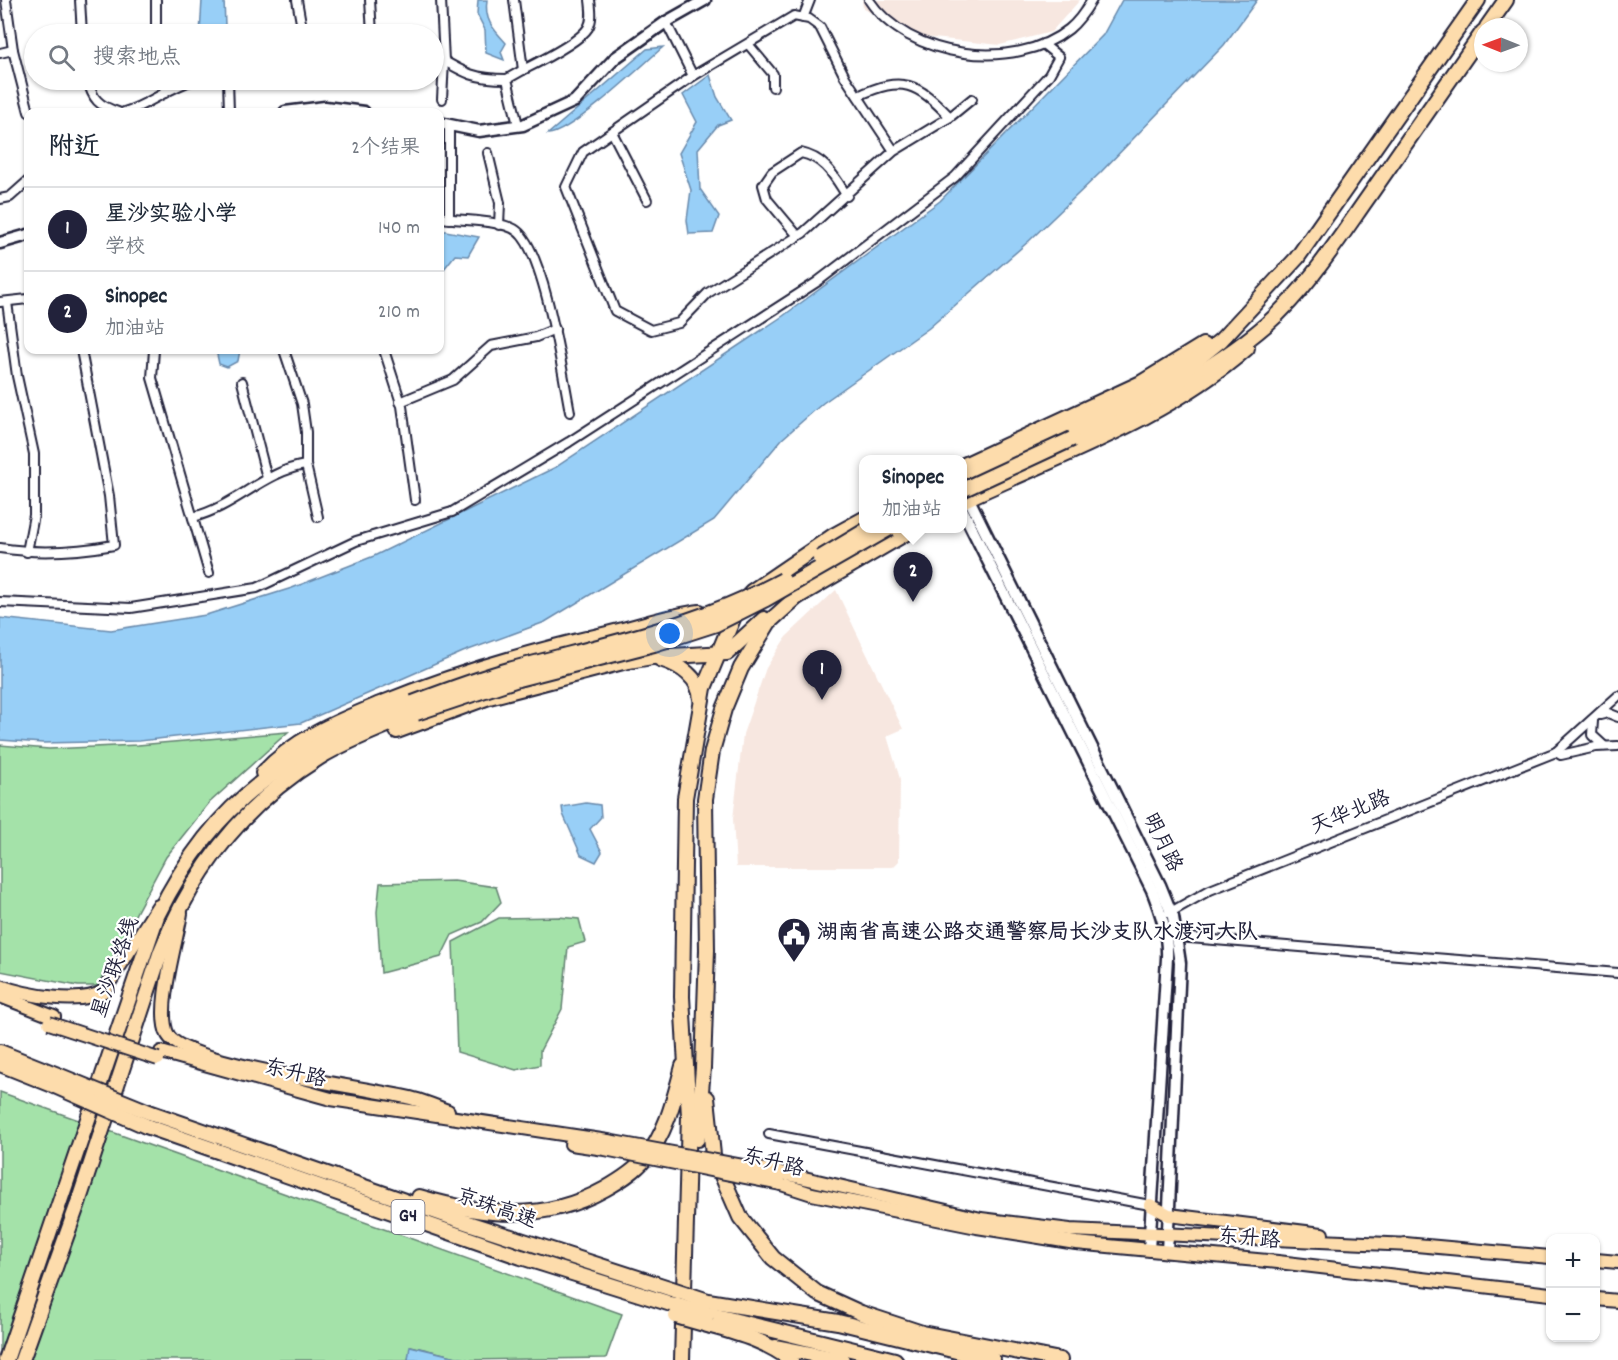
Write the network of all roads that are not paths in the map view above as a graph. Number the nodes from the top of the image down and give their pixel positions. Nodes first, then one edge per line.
1 (6, 0) edge
2 (80, 0) edge
3 (156, 0) edge
4 (297, 0) edge
5 (370, 0) edge
6 (441, 0) edge
7 (514, 0) edge
8 (590, 0) edge
9 (705, 0) edge
10 (810, 0) edge
11 (869, 0) edge
12 (1092, 0) edge
13 (1478, 0) edge
14 (1506, 0) edge
15 (803, 18) junction
16 (1493, 18) edge
17 (666, 22) junction
18 (81, 24) edge
19 (156, 24) edge
20 (301, 24) edge
21 (371, 24) edge
22 (442, 24) edge
23 (748, 44) junction
24 (1043, 44) junction
25 (1474, 45) edge
26 (13, 50) junction
27 (0, 53) edge
28 (444, 61) edge
29 (523, 70) junction
30 (693, 76) junction
31 (507, 79) junction
32 (773, 87) dead end
33 (90, 90) edge
34 (165, 90) edge
35 (172, 90) edge
36 (228, 90) edge
37 (442, 90) edge
38 (165, 93) junction
39 (858, 96) junction
40 (442, 99) dead end
41 (972, 99) dead end
42 (28, 108) edge
43 (105, 108) edge
44 (138, 108) edge
45 (229, 108) edge
46 (317, 108) edge
47 (333, 108) edge
48 (950, 117) junction
49 (444, 124) edge
50 (518, 125) junction
51 (612, 132) junction
52 (894, 151) junction
53 (488, 153) dead end
54 (24, 185) edge
55 (847, 196) junction
56 (0, 199) edge
57 (647, 200) dead end
58 (444, 218) edge
59 (448, 219) junction
60 (499, 225) junction
61 (24, 236) edge
62 (798, 236) junction
63 (0, 243) edge
64 (24, 300) edge
65 (3, 302) edge
66 (1238, 323) junction
67 (1267, 324) junction
68 (555, 329) junction
69 (82, 354) edge
70 (154, 354) edge
71 (285, 354) edge
72 (385, 354) edge
73 (242, 382) dead end
74 (400, 402) junction
75 (570, 412) dead end
76 (1068, 435) junction
77 (967, 464) edge
78 (306, 465) junction
79 (967, 476) edge
80 (267, 478) junction
81 (967, 495) edge
82 (967, 496) edge
83 (415, 501) dead end
84 (967, 503) edge
85 (318, 516) dead end
86 (193, 517) junction
87 (859, 522) edge
88 (861, 533) edge
89 (881, 533) edge
90 (906, 533) edge
91 (0, 548) edge
92 (27, 552) junction
93 (208, 573) dead end
94 (798, 596) junction
95 (0, 602) edge
96 (738, 608) junction
97 (717, 654) junction
98 (652, 657) junction
99 (1618, 696) edge
100 (701, 700) junction
101 (415, 708) junction
102 (1618, 717) edge
103 (1596, 718) junction
104 (1613, 746) edge
105 (1556, 752) junction
106 (242, 796) junction
107 (243, 817) junction
108 (171, 888) junction
109 (183, 901) junction
110 (1167, 914) junction
111 (1165, 930) junction
112 (1177, 937) junction
113 (1618, 973) edge
114 (0, 986) edge
115 (0, 996) edge
116 (0, 1003) edge
117 (52, 1020) junction
118 (0, 1052) edge
119 (686, 1053) junction
120 (159, 1056) junction
121 (0, 1064) edge
122 (704, 1068) junction
123 (56, 1080) junction
124 (148, 1119) junction
125 (469, 1119) junction
126 (769, 1134) dead end
127 (606, 1145) junction
128 (270, 1152) junction
129 (784, 1179) junction
130 (1150, 1205) junction
131 (1169, 1215) junction
132 (1151, 1234) junction
133 (1167, 1235) junction
134 (1411, 1245) junction
135 (1149, 1250) junction
136 (1167, 1252) junction
137 (1546, 1257) edge
138 (1600, 1260) edge
139 (1618, 1262) edge
140 (1546, 1293) edge
141 (1600, 1299) edge
142 (1618, 1301) edge
143 (709, 1314) junction
144 (774, 1347) junction
145 (966, 1354) junction
146 (6, 1360) edge
147 (22, 1360) edge
148 (682, 1360) edge
149 (690, 1360) edge
150 (791, 1360) edge
151 (842, 1360) edge
152 (895, 1360) edge
153 (993, 1360) edge
154 (1028, 1360) edge
155 (1060, 1360) edge

1 - 26 street
2 - 18 street
3 - 19 street
4 - 20 street
5 - 21 street
6 - 22 street
7 - 29 street
8 - 29 street
9 - 17 street
10 - 15 street
11 - 24 street
12 - 24 street
13 - 66 highway
14 - 16 highway
15 - 23 street
15 - 39 street
17 - 30 street
17 - 50 street
23 - 30 street
23 - 32 street
24 - 95 street
25 - 67 highway
26 - 27 street
26 - 42 street
28 - 31 street
29 - 31 street
30 - 51 street
31 - 50 street
33 - 43 street
34 - 38 street
35 - 38 street
36 - 45 street
37 - 40 street
38 - 44 street
39 - 48 street
39 - 52 street
41 - 48 street
46 - 47 street
48 - 52 street
49 - 50 street
49 - 59 street
51 - 57 street
51 - 62 street
52 - 55 street
53 - 60 street
54 - 56 street
55 - 62 street
55 - 62 street
58 - 59 street
59 - 60 street
60 - 68 street
61 - 63 street
64 - 65 street
65 - 92 street
66 - 76 highway
66 - 77 highway
67 - 76 highway
67 - 82 highway
68 - 74 street
68 - 75 street
69 - 92 street
70 - 86 street
71 - 78 street
72 - 74 street
73 - 80 street
74 - 83 street
76 - 79 highway
76 - 81 highway, bridge
78 - 80 street
78 - 85 street
80 - 86 street
84 - 110 street, 明月路
86 - 93 street
87 - 96 highway
88 - 101 highway, bridge
89 - 101 highway, bridge
90 - 94 highway
91 - 92 street
94 - 97 highway
94 - 122 highway
96 - 97 highway
96 - 106 highway
97 - 98 highway
97 - 100 highway
98 - 100 highway
98 - 107 highway
99 - 103 street
100 - 119 highway
101 - 106 highway, 星沙联络线
101 - 107 highway
102 - 103 street
103 - 104 street
103 - 105 street
104 - 105 street
105 - 110 street, 天华北路
106 - 108 highway, 星沙联络线
107 - 109 highway
108 - 114 main road
108 - 146 highway, 星沙联络线
109 - 125 main road
109 - 147 highway
110 - 111 street, 明月路
110 - 112 street, 明月路
111 - 112 street
111 - 130 street, 明月路
112 - 113 street
112 - 131 street, 明月路
115 - 117 main road, 东升路
116 - 117 main road, 东升路
117 - 120 main road, 东升路, bridge
118 - 123 highway, 京珠高速 / G4
119 - 128 highway
119 - 148 highway
120 - 125 main road, 东升路
120 - 127 main road, 东升路
121 - 123 highway, 京珠高速 / G4
122 - 149 highway
122 - 155 highway
123 - 124 highway, 京珠高速 / G4, bridge
124 - 128 highway, 京珠高速 / G4
124 - 143 highway, 京珠高速 / G4, bridge
125 - 127 main road, 东升路
126 - 130 street
127 - 129 main road, 东升路, bridge
128 - 143 highway, 京珠高速 / G4, bridge
129 - 132 main road, 东升路
129 - 135 main road, 东升路
130 - 131 main road, 东升路
130 - 132 street, 明月路
131 - 133 street, 明月路
131 - 134 main road, 东升路
132 - 133 main road, 东升路
132 - 135 street, 明月路
133 - 134 main road, 东升路
133 - 136 street, 明月路
134 - 137 main road, 东升路
135 - 136 main road, 东升路
136 - 140 main road, 东升路
138 - 139 main road
141 - 142 main road
143 - 144 highway
143 - 145 highway, 京珠高速 / G4
143 - 152 highway, 京珠高速 / G4
144 - 150 highway
144 - 151 highway
145 - 153 highway, 京珠高速 / G4
145 - 154 highway

